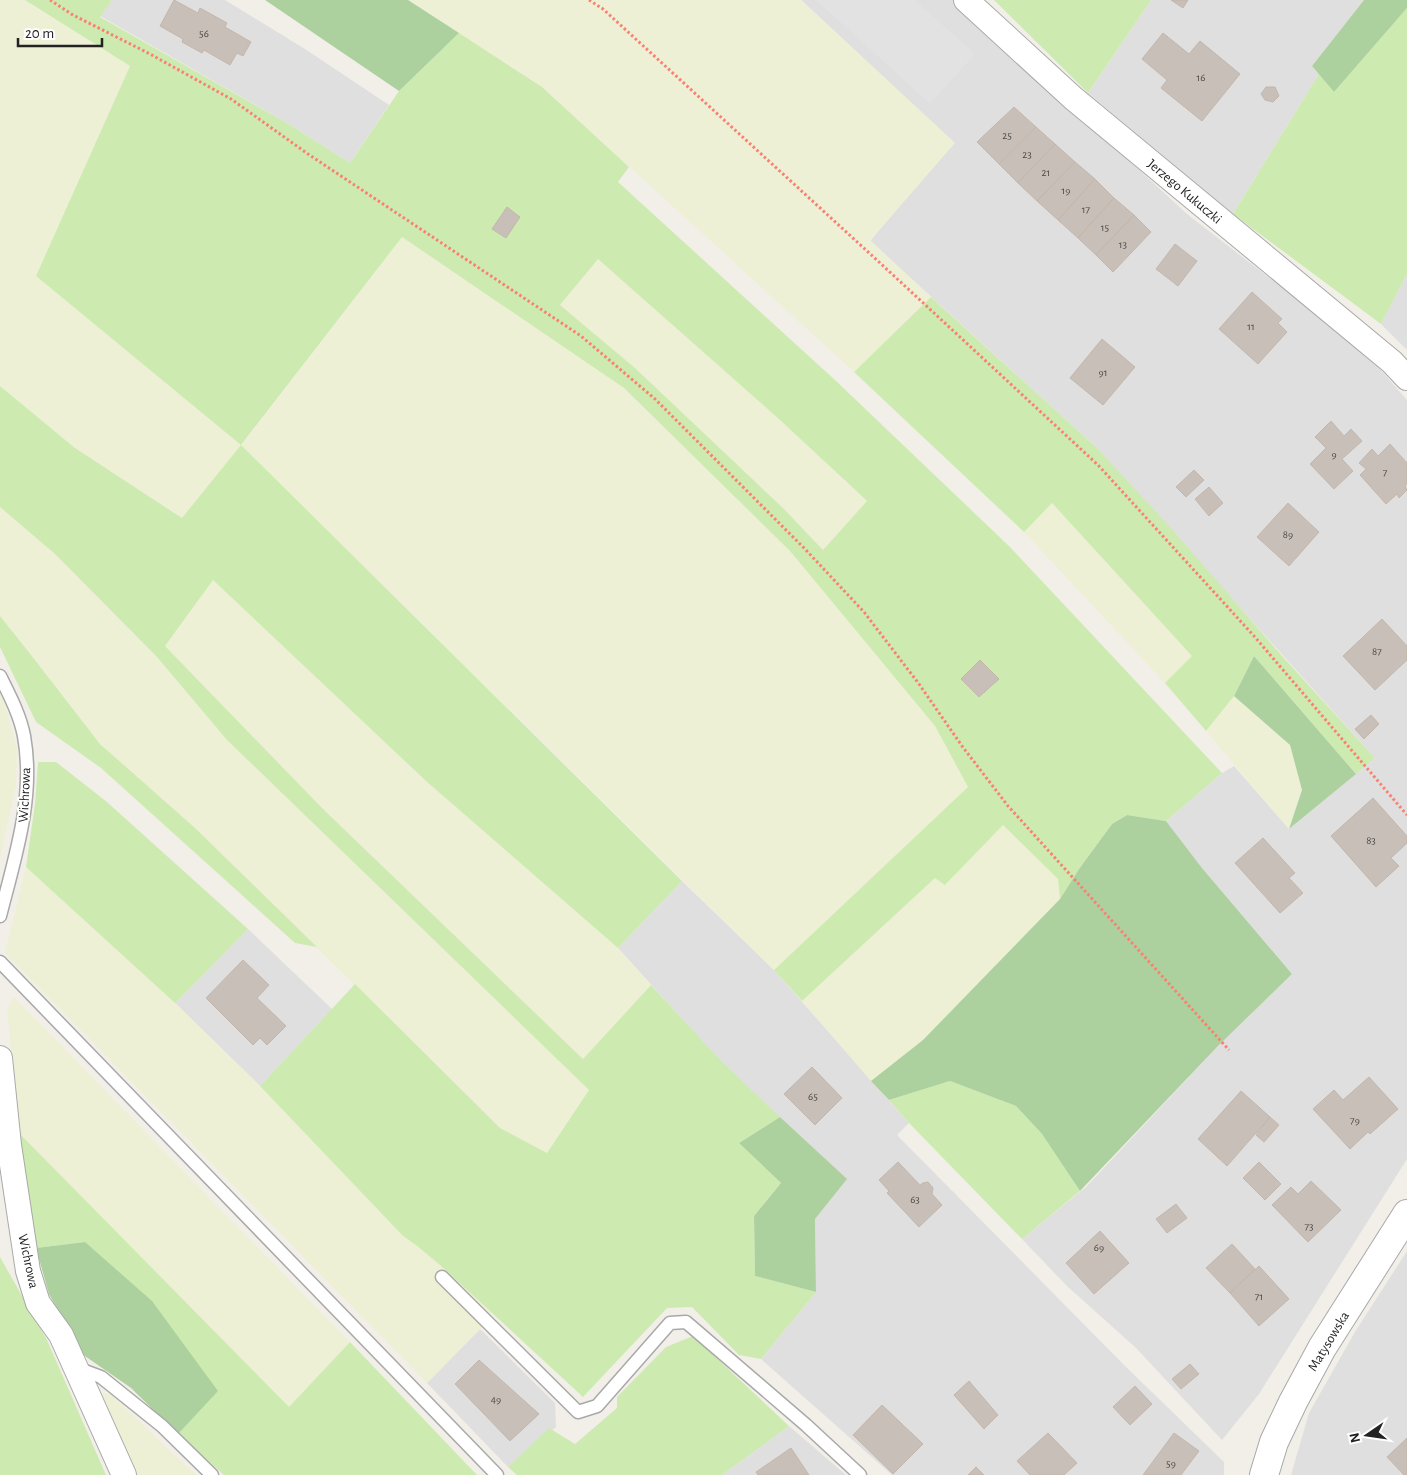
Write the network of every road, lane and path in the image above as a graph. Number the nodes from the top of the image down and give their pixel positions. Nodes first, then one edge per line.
1 (50, 0) edge
2 (589, 0) edge
3 (966, 0) edge
4 (1407, 378) edge
5 (0, 676) edge
6 (1407, 815) edge
7 (0, 916) edge
8 (0, 962) edge
9 (1228, 1050) dead end
10 (0, 1058) edge
11 (1407, 1214) edge
12 (442, 1277) dead end
13 (77, 1368) junction
14 (124, 1475) edge
15 (212, 1475) edge
16 (497, 1475) edge
17 (860, 1475) edge
18 (1264, 1475) edge

1 - 9 path
2 - 6 path
3 - 4 street, Jerzego Kukuczki
5 - 7 lane, Wichrowa
8 - 16 lane
10 - 13 street, Wichrowa
11 - 18 street, Matysowska
12 - 17 lane
13 - 14 street, Wichrowa
13 - 15 lane

